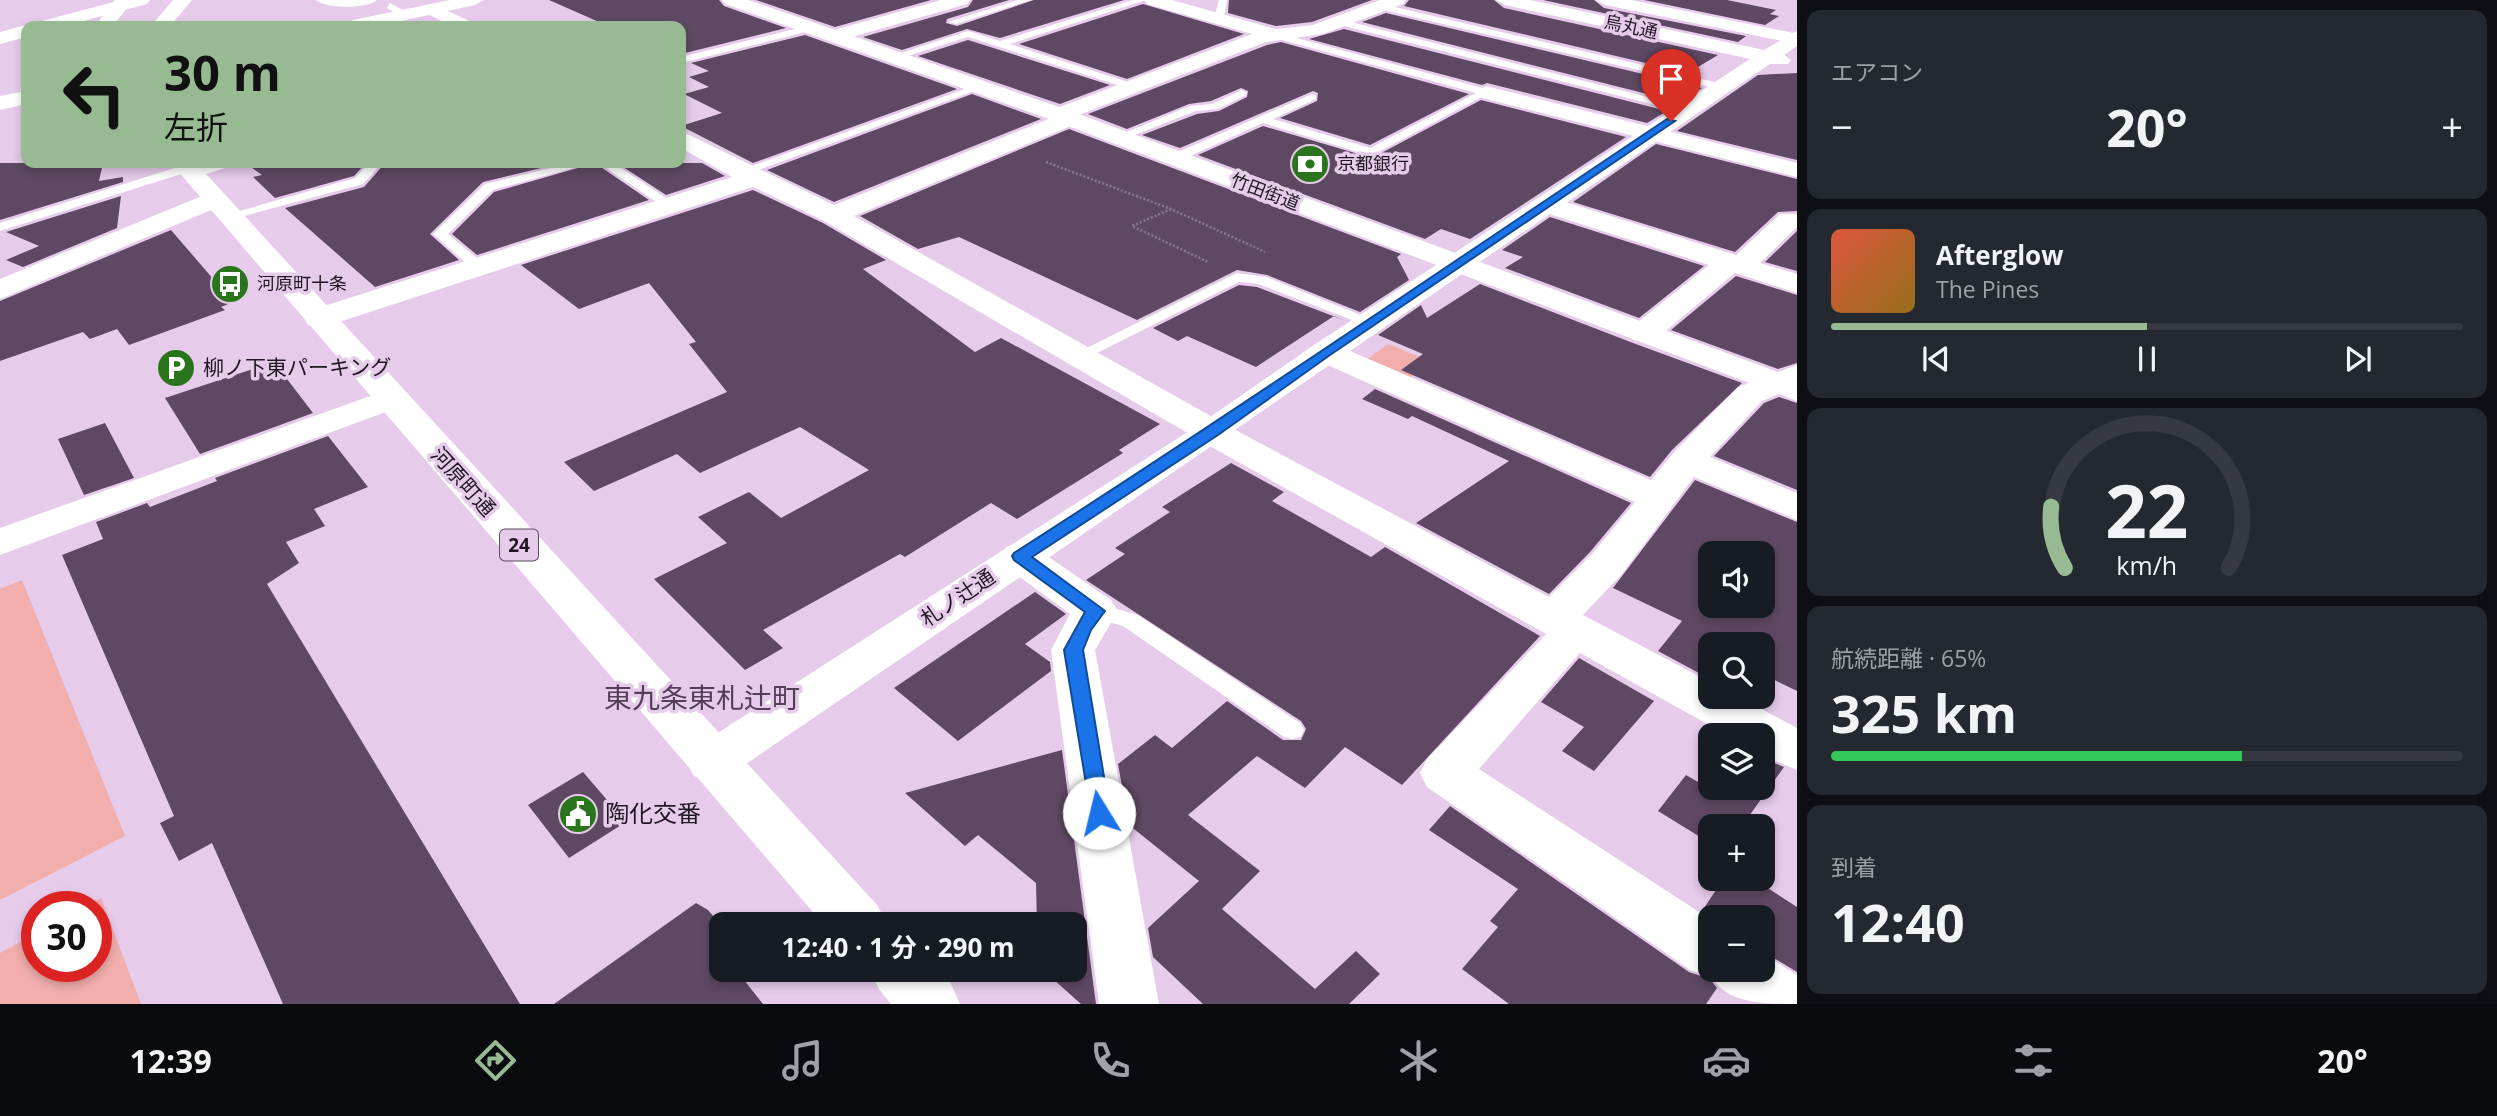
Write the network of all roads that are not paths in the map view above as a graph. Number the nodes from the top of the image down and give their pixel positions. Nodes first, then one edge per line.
1 (124, 0) edge
2 (143, 0) edge
3 (159, 0) edge
4 (183, 0) edge
5 (325, 0) edge
6 (368, 0) edge
7 (475, 0) edge
8 (731, 0) edge
9 (1027, 0) edge
10 (1142, 0) edge
11 (1505, 0) edge
12 (1540, 0) edge
13 (1605, 0) edge
14 (958, 1) edge
15 (1168, 2) edge
16 (1390, 3) edge
17 (432, 9) junction
18 (1221, 9) edge
19 (64, 21) edge
20 (86, 21) edge
21 (108, 21) edge
22 (118, 21) edge
23 (164, 21) edge
24 (384, 21) edge
25 (455, 21) edge
26 (953, 22) junction
27 (1339, 22) junction
28 (21, 32) edge
29 (822, 32) junction
30 (1278, 36) junction
31 (0, 38) edge
32 (21, 38) edge
33 (953, 39) junction
34 (0, 44) edge
35 (1000, 44) junction
36 (1790, 48) edge
37 (1328, 50) junction
38 (894, 57) junction
39 (686, 59) edge
40 (1304, 59) dead end
41 (979, 87) junction
42 (1133, 87) junction
43 (1723, 87) junction
44 (21, 89) edge
45 (1486, 92) junction
46 (0, 93) edge
47 (1242, 93) dead end
48 (1312, 97) dead end
49 (21, 99) edge
50 (0, 103) edge
51 (1687, 110) junction
52 (1065, 117) junction
53 (1262, 119) junction
54 (1652, 134) junction
55 (1120, 137) junction
56 (686, 141) edge
57 (1175, 158) junction
58 (228, 168) edge
59 (371, 168) edge
60 (566, 168) edge
61 (613, 168) edge
62 (1797, 170) edge
63 (748, 175) junction
64 (202, 184) edge
65 (1546, 204) junction
66 (670, 205) junction
67 (833, 215) junction
68 (1793, 221) edge
69 (0, 227) edge
70 (1458, 264) junction
71 (1736, 264) junction
72 (480, 267) junction
73 (1797, 284) edge
74 (0, 290) edge
75 (319, 318) junction
76 (1370, 322) junction
77 (1644, 333) junction
78 (1325, 352) junction
79 (1079, 356) junction
80 (1791, 383) edge
81 (390, 399) junction
82 (1213, 432) junction
83 (1687, 460) junction
84 (1659, 498) junction
85 (1797, 508) edge
86 (0, 542) edge
87 (1020, 556) junction
88 (1096, 611) junction
89 (1564, 624) junction
90 (1292, 730) dead end
91 (1797, 751) edge
92 (711, 762) junction
93 (847, 912) edge
94 (1698, 943) edge
95 (910, 982) edge
96 (1756, 982) edge
97 (930, 1004) edge
98 (1129, 1004) edge
99 (1789, 1004) edge

1 - 21 main road
2 - 19 main road
2 - 22 main road
3 - 20 main road
4 - 23 main road
5 - 6 main road
7 - 17 main road
8 - 29 main road, 竹田街道
9 - 26 lane
10 - 35 lane
11 - 36 main road, 烏丸通
12 - 36 main road, 烏丸通
13 - 36 main road
14 - 26 lane
14 - 29 main road
15 - 18 main road
16 - 27 main road
16 - 43 lane
17 - 24 main road
17 - 25 main road
18 - 30 main road
26 - 33 lane
27 - 30 main road
27 - 51 lane
28 - 31 main road
29 - 38 main road, 竹田街道
29 - 39 lane
30 - 37 lane
30 - 42 main road
32 - 34 main road
33 - 35 lane
33 - 38 lane
35 - 42 lane
36 - 43 main road, 札ノ辻通
37 - 40 lane
37 - 45 lane
38 - 41 main road, 竹田街道
41 - 52 main road, 竹田街道
41 - 63 lane
42 - 52 main road
43 - 51 main road, 札ノ辻通
44 - 46 main road
45 - 53 lane
45 - 54 main road
47 - 55 lane
48 - 53 lane
49 - 50 main road
51 - 54 main road, 札ノ辻通
52 - 55 main road, 竹田街道
52 - 67 main road
53 - 57 lane
54 - 62 main road
54 - 65 main road, 札ノ辻通
55 - 57 main road, 竹田街道
56 - 63 main road
57 - 70 main road, 竹田街道
58 - 64 lane
59 - 64 lane
60 - 72 lane
61 - 66 lane
63 - 66 main road
63 - 67 main road
64 - 69 lane
64 - 74 main road
64 - 75 main road, 河原町通 / 24
65 - 70 main road, 札ノ辻通
65 - 71 main road
66 - 72 main road
67 - 79 main road
68 - 71 main road
70 - 76 main road, 札ノ辻通
70 - 77 main road, 竹田街道
71 - 73 main road
71 - 77 main road
72 - 75 main road
75 - 81 main road, 河原町通 / 24
76 - 78 main road, 札ノ辻通
76 - 79 lane
77 - 80 main road, 竹田街道
78 - 82 main road, 札ノ辻通
78 - 84 main road
79 - 82 main road
80 - 83 main road
81 - 86 main road
81 - 92 main road, 河原町通 / 24
82 - 87 main road, 札ノ辻通
82 - 89 main road
83 - 84 main road
83 - 85 main road
84 - 89 main road
87 - 88 main road
87 - 92 main road, 札ノ辻通
88 - 90 lane
88 - 98 main road
89 - 91 main road
89 - 94 main road
92 - 93 main road, 河原町通 / 24
95 - 97 main road
96 - 99 main road

